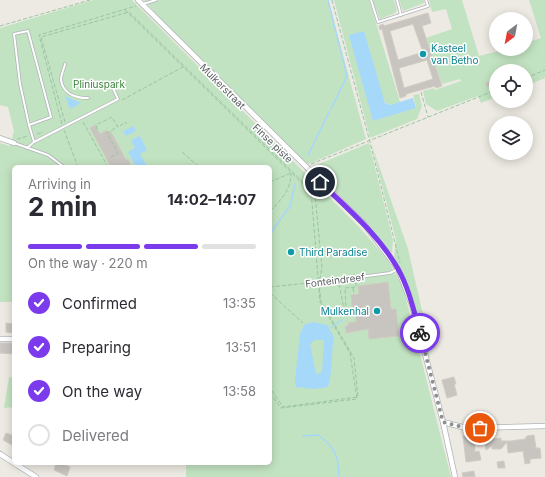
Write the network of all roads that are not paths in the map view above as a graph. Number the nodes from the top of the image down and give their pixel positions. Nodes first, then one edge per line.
1 (138, 0) edge
2 (156, 0) edge
3 (371, 0) edge
4 (397, 0) edge
5 (426, 0) edge
6 (142, 4) junction
7 (401, 15) junction
8 (65, 64) dead end
9 (112, 86) dead end
10 (88, 98) dead end
11 (29, 124) junction
12 (0, 138) edge
13 (34, 142) junction
14 (14, 143) joint
15 (27, 148) junction
16 (61, 165) edge
17 (398, 269) junction
18 (337, 279) road end
19 (0, 339) edge
20 (12, 339) edge
21 (443, 422) junction
22 (545, 426) edge
23 (0, 454) edge
24 (12, 462) edge
25 (17, 465) edge
26 (36, 477) edge
27 (455, 477) edge

1 - 6 street, Mulkerstraat
2 - 6 lane
3 - 7 lane
4 - 7 lane
5 - 7 lane
6 - 17 street, Mulkerstraat
8 - 10 lane
9 - 13 lane
11 - 11 lane
11 - 13 lane
12 - 14 street
13 - 15 lane
14 - 15 lane
15 - 16 lane
17 - 18 lane, Fonteindreef
17 - 21 street, Mulkerstraat
19 - 20 street
21 - 22 street
21 - 27 street, Mulkerstraat
23 - 24 street
25 - 26 street

